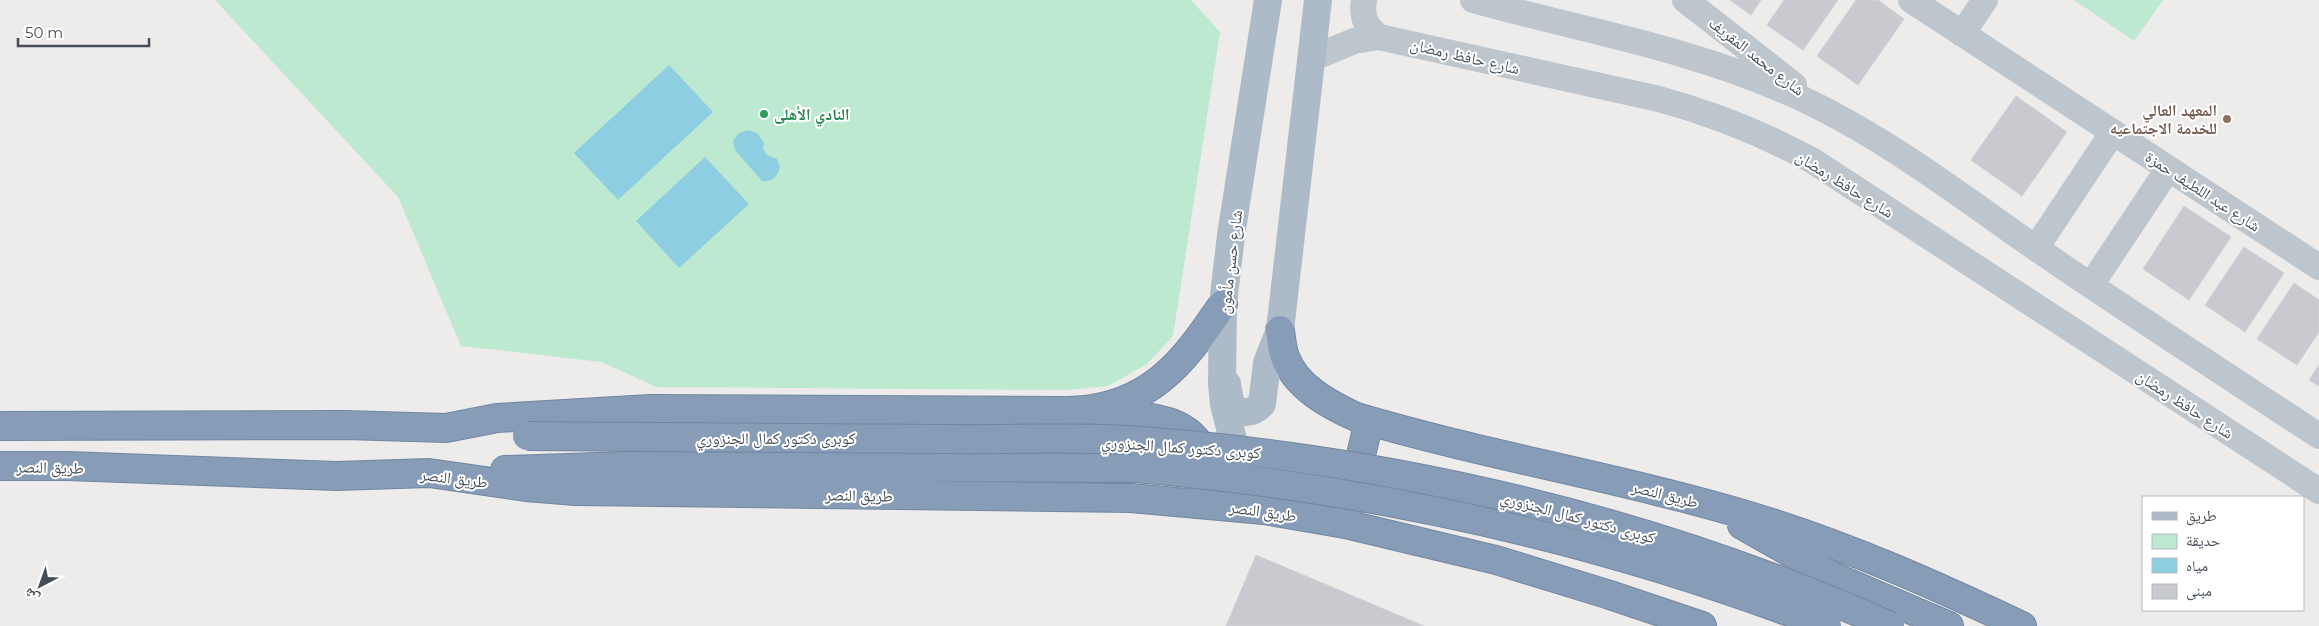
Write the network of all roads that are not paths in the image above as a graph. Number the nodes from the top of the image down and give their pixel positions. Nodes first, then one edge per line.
1 (1268, 0) edge
2 (1318, 0) edge
3 (1364, 0) edge
4 (1473, 0) edge
5 (1685, 0) edge
6 (1910, 0) edge
7 (1985, 0) edge
8 (1509, 4) edge
9 (1962, 34) junction
10 (1379, 37) junction
11 (1311, 59) junction
12 (1830, 113) junction
13 (2113, 132) junction
14 (2168, 169) junction
15 (2036, 248) junction
16 (2316, 258) edge
17 (2091, 285) junction
18 (1223, 304) junction
19 (1280, 330) junction
20 (1222, 363) junction
21 (1093, 409) junction
22 (1369, 421) junction
23 (0, 426) edge
24 (446, 428) junction
25 (2319, 436) edge
26 (0, 466) edge
27 (429, 473) junction
28 (2319, 491) edge
29 (1196, 504) junction
30 (1710, 505) junction
31 (1278, 512) junction
32 (1345, 524) junction
33 (1702, 626) edge
34 (1827, 626) edge
35 (1890, 626) edge
36 (1949, 626) edge
37 (2022, 626) edge

1 - 18 main road, شارع حسن مأمون
2 - 11 main road
3 - 10 street
4 - 8 street
5 - 12 street, شارع محمد المقريف
6 - 9 street, شارع عبد اللطيف حمزة
7 - 9 street
8 - 12 street
9 - 13 street, شارع عبد اللطيف حمزة
10 - 11 street, شارع حافظ رمضان
10 - 28 street, شارع حافظ رمضان
11 - 19 main road
12 - 15 street
13 - 14 street, شارع عبد اللطيف حمزة
13 - 15 street
14 - 16 street, شارع عبد اللطيف حمزة
14 - 17 street
15 - 17 street
17 - 25 street
18 - 20 main road, شارع حسن مأمون
18 - 21 highway
19 - 20 main road
19 - 22 highway, طريق النصر
20 - 31 main road, شارع حسن مأمون
21 - 24 highway
21 - 29 highway
22 - 30 highway, طريق النصر
22 - 32 highway
23 - 24 highway
24 - 35 highway, كوبرى دكتور كمال الجنزوري, bridge
26 - 27 highway, طريق النصر
27 - 29 highway, طريق النصر
27 - 34 highway, كوبرى دكتور كمال الجنزوري, bridge
29 - 31 highway, طريق النصر
30 - 36 highway
30 - 37 highway, طريق النصر
31 - 32 highway, طريق النصر
32 - 33 highway, طريق النصر

